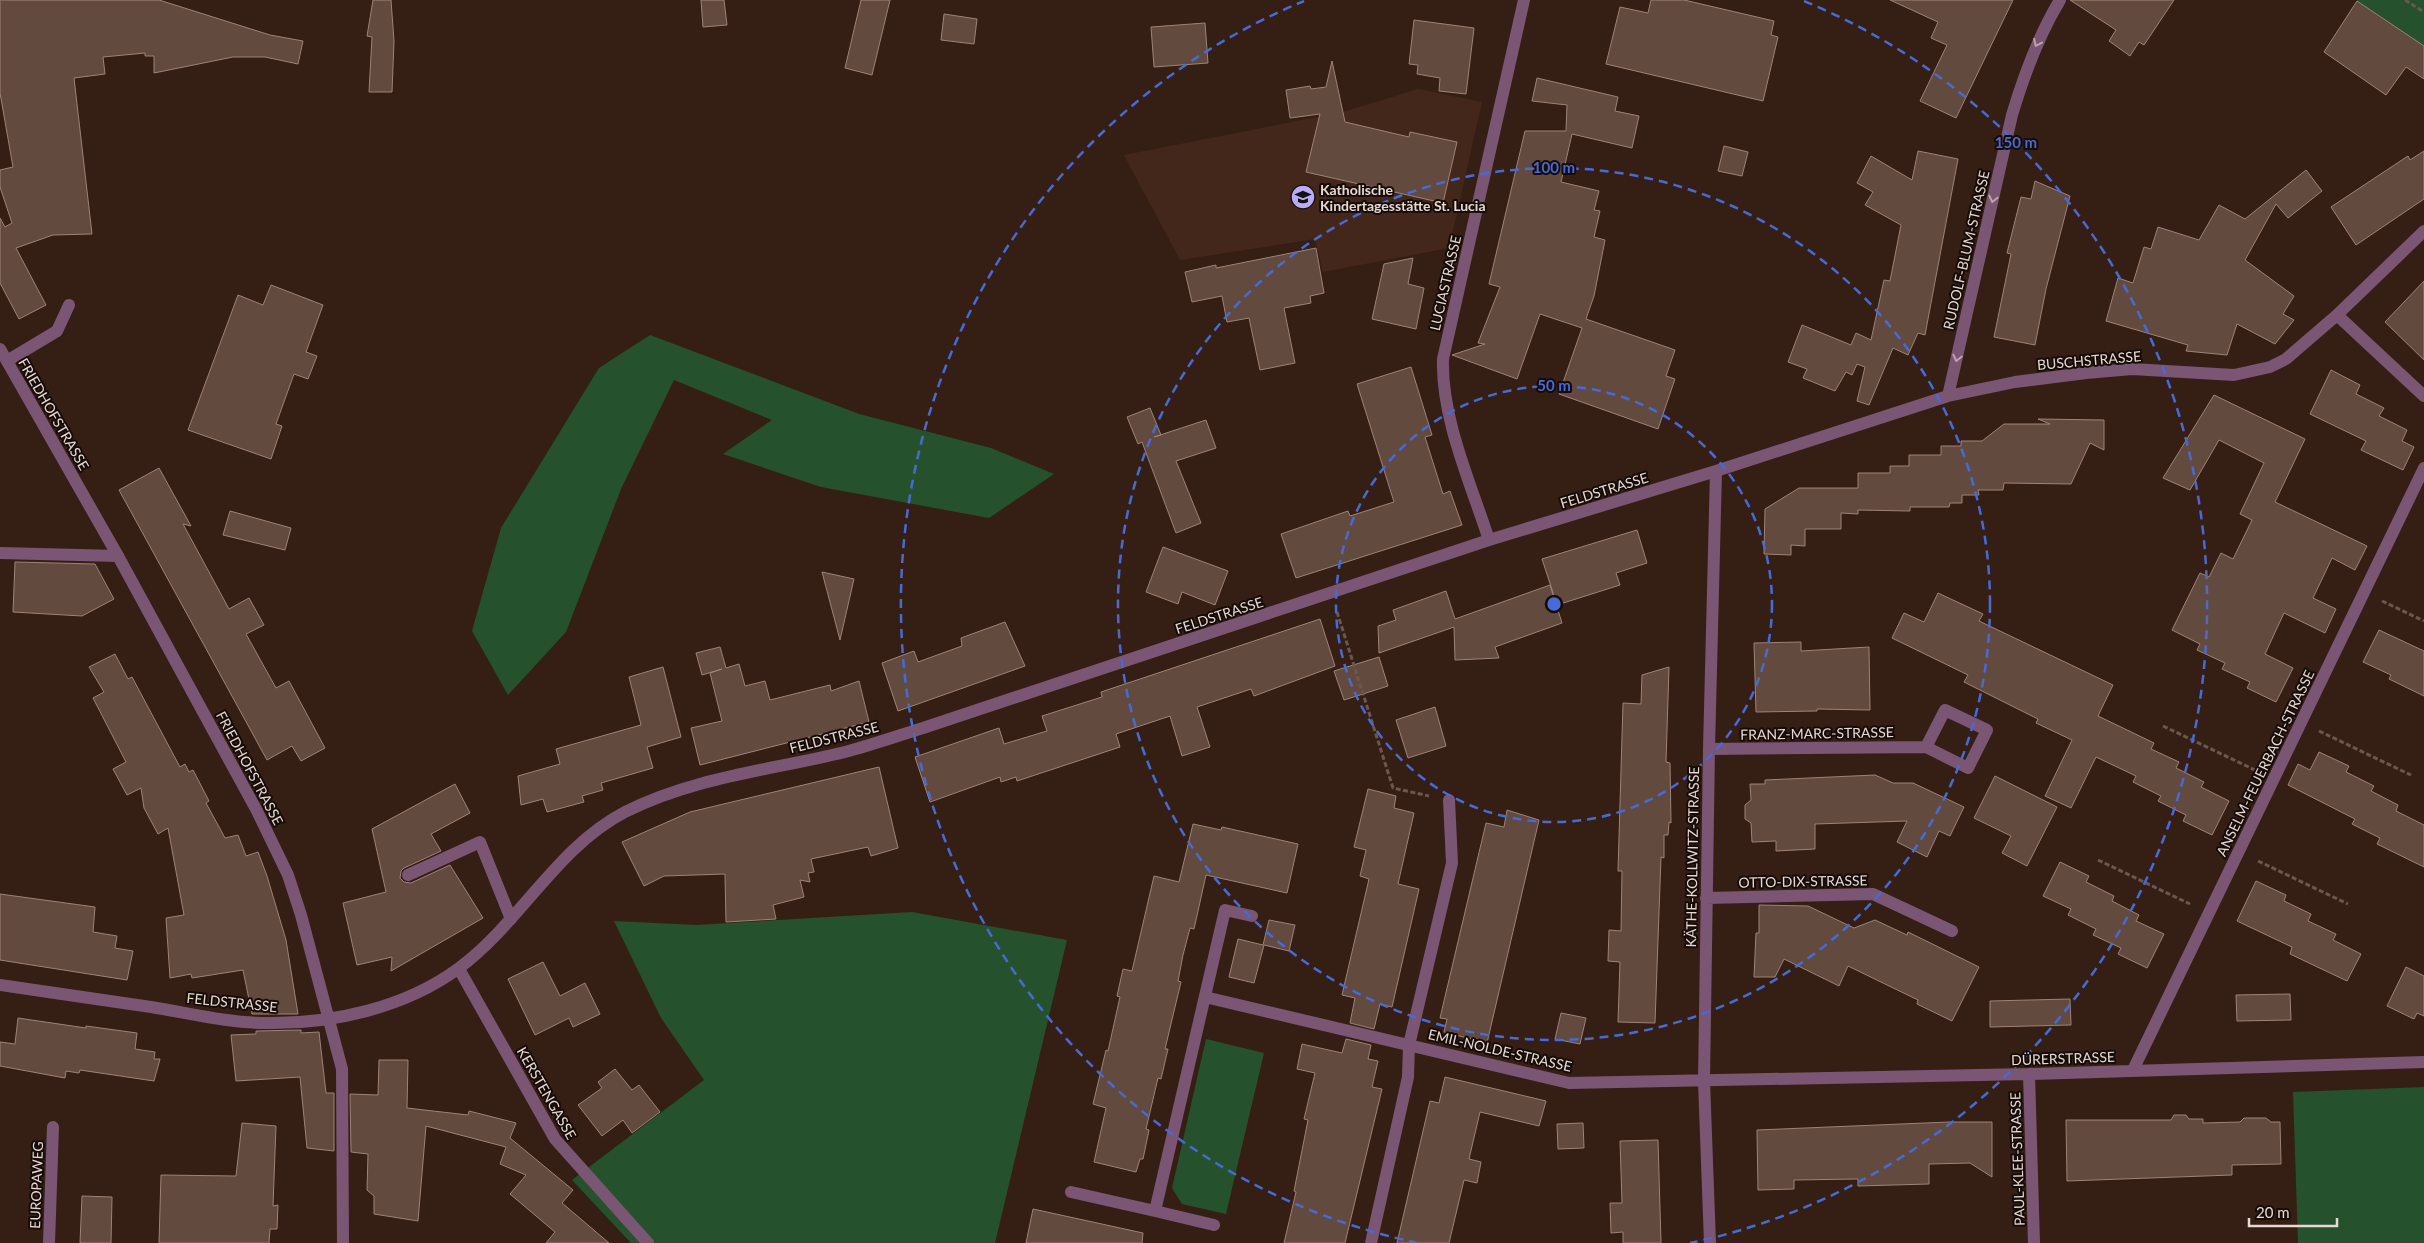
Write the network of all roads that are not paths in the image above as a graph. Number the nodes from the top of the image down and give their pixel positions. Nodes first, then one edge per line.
1 (1524, 0) edge
2 (2060, 0) edge
3 (2424, 231) edge
4 (69, 305) dead end
5 (2337, 315) junction
6 (0, 349) edge
7 (7, 361) junction
8 (1948, 396) junction
9 (2424, 396) edge
10 (2424, 468) edge
11 (1716, 471) junction
12 (1489, 540) junction
13 (0, 553) edge
14 (118, 556) junction
15 (1926, 747) junction
16 (1709, 749) junction
17 (1449, 800) road end
18 (408, 874) dead end
19 (1706, 898) junction
20 (1252, 916) dead end
21 (511, 918) junction
22 (1952, 931) dead end
23 (459, 969) junction
24 (0, 985) edge
25 (1205, 997) junction
26 (330, 1019) junction
27 (1409, 1045) junction
28 (2424, 1062) edge
29 (2133, 1070) junction
30 (2029, 1074) junction
31 (1704, 1082) junction
32 (53, 1127) dead end
33 (1071, 1192) dead end
34 (1156, 1211) junction
35 (1214, 1225) dead end
36 (49, 1243) edge
37 (343, 1243) edge
38 (648, 1243) edge
39 (1371, 1243) edge
40 (1710, 1243) edge
41 (2034, 1243) edge

1 - 12 street, LUCIASTRASSE
2 -> 8 street, RUDOLF-BLUM-STRASSE
3 - 5 street, BUSCHSTRASSE
4 - 7 street
5 - 8 street, BUSCHSTRASSE
5 - 9 street
6 - 7 street, FRIEDHOFSTRASSE
7 - 14 street, FRIEDHOFSTRASSE
8 - 11 street, BUSCHSTRASSE
10 - 29 street, ANSELM-FEUERBACH-STRASSE
11 - 12 street, FELDSTRASSE
11 - 16 street, KÄTHE-KOLLWITZ-STRASSE
12 - 21 street, FELDSTRASSE
13 - 14 street
14 - 26 street, FRIEDHOFSTRASSE
15 - 15 street, FRANZ-MARC-STRASSE
15 - 16 street, FRANZ-MARC-STRASSE
16 - 19 street, KÄTHE-KOLLWITZ-STRASSE
17 - 27 street, EMIL-NOLDE-STRASSE
18 - 21 street
19 - 22 street, OTTO-DIX-STRASSE
19 - 31 street, KÄTHE-KOLLWITZ-STRASSE
20 - 25 street
21 - 23 street, FELDSTRASSE
23 - 26 street, FELDSTRASSE
23 - 38 street, KERSTENGASSE
24 - 26 street, FELDSTRASSE
25 - 27 street, EMIL-NOLDE-STRASSE
25 - 34 street
26 - 37 street, FRIEDHOFSTRASSE
27 - 31 street, EMIL-NOLDE-STRASSE
27 - 39 street, EMIL-NOLDE-STRASSE
28 - 29 street, DÜRERSTRASSE
29 - 30 street, DÜRERSTRASSE
30 - 31 street, DÜRERSTRASSE
30 - 41 street, PAUL-KLEE-STRASSE
31 - 40 street, KÄTHE-KOLLWITZ-STRASSE
32 - 36 street, EUROPAWEG
33 - 34 street
34 - 35 street

